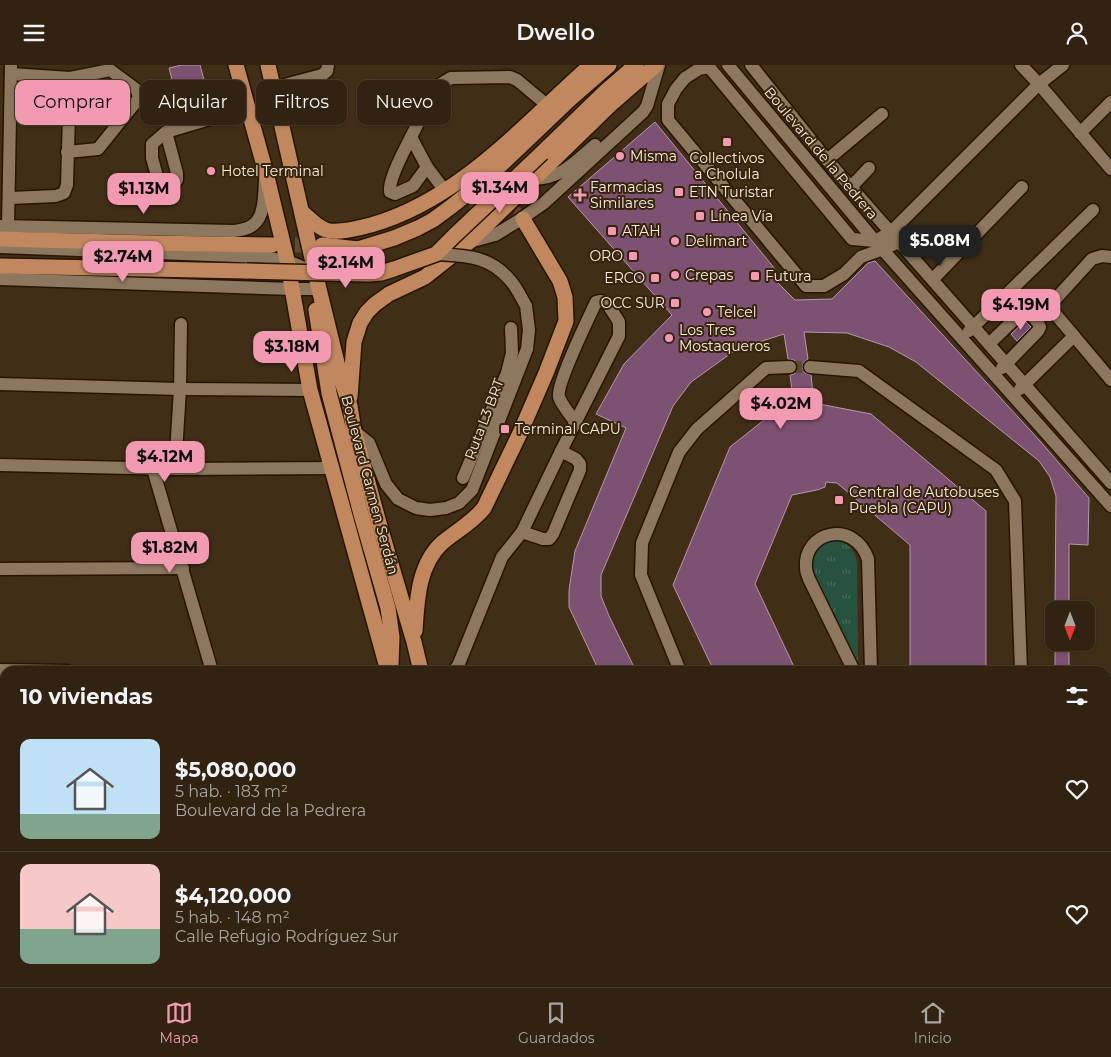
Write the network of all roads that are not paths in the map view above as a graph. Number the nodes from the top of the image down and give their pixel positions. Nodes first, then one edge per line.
1 (236, 65) edge
2 (268, 65) edge
3 (328, 65) edge
4 (591, 65) edge
5 (609, 65) edge
6 (636, 65) edge
7 (657, 65) edge
8 (728, 65) edge
9 (751, 65) edge
10 (1021, 65) edge
11 (1063, 65) edge
12 (11, 69) edge
13 (70, 77) junction
14 (271, 80) edge
15 (302, 80) edge
16 (1039, 84) junction
17 (652, 90) junction
18 (1111, 103) edge
19 (547, 105) junction
20 (247, 107) junction
21 (882, 114) dead end
22 (282, 125) edge
23 (166, 132) dead end
24 (1080, 133) junction
25 (411, 137) junction
26 (67, 151) junction
27 (827, 160) junction
28 (427, 167) junction
29 (869, 168) dead end
30 (1111, 169) edge
31 (266, 173) junction
32 (533, 179) junction
33 (851, 187) junction
34 (1022, 187) dead end
35 (445, 191) junction
36 (10, 198) junction
37 (470, 203) tunnel mouth
38 (452, 207) junction
39 (1092, 210) dead end
40 (302, 211) junction
41 (523, 219) tunnel mouth
42 (4, 225) edge
43 (891, 231) junction
44 (0, 239) edge
45 (469, 242) junction
46 (899, 242) junction
47 (272, 245) tunnel mouth
48 (322, 245) tunnel mouth
49 (879, 245) junction
50 (0, 247) edge
51 (358, 249) junction
52 (436, 254) junction
53 (1111, 257) edge
54 (287, 260) junction
55 (326, 264) dead end
56 (0, 266) edge
57 (0, 279) edge
58 (933, 279) junction
59 (318, 283) junction
60 (293, 289) junction
61 (315, 307) dead end
62 (181, 324) dead end
63 (974, 326) junction
64 (511, 328) dead end
65 (1074, 336) junction
66 (962, 338) junction
67 (989, 344) junction
68 (1006, 363) junction
69 (790, 367) tunnel mouth
70 (810, 367) tunnel mouth
71 (994, 375) junction
72 (1111, 379) edge
73 (0, 384) edge
74 (1025, 385) junction
75 (180, 389) junction
76 (310, 390) junction
77 (1012, 395) junction
78 (350, 406) junction
79 (576, 423) junction
80 (354, 431) junction
81 (561, 451) junction
82 (0, 465) edge
83 (331, 468) junction
84 (153, 469) junction
85 (175, 469) junction
86 (463, 477) dead end
87 (1111, 483) edge
88 (1111, 506) edge
89 (522, 532) junction
90 (183, 568) junction
91 (0, 569) edge
92 (414, 642) junction
93 (211, 666) edge
94 (388, 666) edge
95 (389, 666) edge
96 (420, 666) edge
97 (458, 666) edge
98 (678, 666) edge
99 (852, 666) edge
100 (871, 666) edge
101 (1020, 666) edge

1 - 20 main road
2 - 14 main road, Boulevard Carmen Serdán
3 - 15 street
4 - 19 main road
5 - 38 main road
6 - 52 main road, bridge
7 - 17 street
7 - 32 main road
8 - 49 street, Boulevard de la Pedrera
9 - 27 street, Boulevard de la Pedrera
10 - 16 street
11 - 16 street
12 - 13 street
12 - 36 street
13 - 26 street
13 - 26 street
16 - 24 street
16 - 43 street
17 - 32 street
17 - 45 street
18 - 24 street
19 - 25 street
19 - 35 main road
20 - 23 street
20 - 31 main road
21 - 27 street
22 - 40 main road, Boulevard Carmen Serdán
24 - 30 street
25 - 28 street
25 - 28 street
26 - 36 street
27 - 33 street, Boulevard de la Pedrera
28 - 35 street
29 - 33 street
31 - 42 street
31 - 54 main road
32 - 45 main road
33 - 43 street, Boulevard de la Pedrera
34 - 58 street
35 - 40 main road
36 - 42 street
37 - 38 main road
38 - 51 main road
39 - 63 street
40 - 59 main road, Boulevard Carmen Serdán
41 - 92 main road
43 - 46 street, Boulevard de la Pedrera
43 - 49 street
44 - 47 main road
45 - 78 main road
46 - 49 street
46 - 58 street, Boulevard de la Pedrera
48 - 51 main road
49 - 49 street
49 - 66 street, Boulevard de la Pedrera
50 - 54 street
51 - 55 main road
52 - 56 main road, bridge
52 - 80 street, Ruta L3 BRT, bridge
53 - 65 street
54 - 59 street
54 - 60 main road
57 - 60 street
58 - 63 street, Boulevard de la Pedrera
59 - 60 street
59 - 78 main road, Boulevard Carmen Serdán
60 - 76 main road
61 - 95 main road
62 - 75 street
63 - 66 street
63 - 67 street, Boulevard de la Pedrera
64 - 86 street
65 - 72 street
65 - 74 street
66 - 71 street, Boulevard de la Pedrera
67 - 68 street, Boulevard de la Pedrera
67 - 68 street
68 - 71 street
68 - 74 street, Boulevard de la Pedrera
69 - 98 street
70 - 101 street
71 - 77 street, Boulevard de la Pedrera
73 - 75 street
74 - 77 street
74 - 87 street, Boulevard de la Pedrera
75 - 76 street
75 - 85 street
76 - 83 main road
77 - 88 street, Boulevard de la Pedrera
78 - 80 main road, Boulevard Carmen Serdán
79 - 79 street
79 - 81 street
80 - 92 main road, Boulevard Carmen Serdán
81 - 89 street
81 - 89 street
82 - 84 street
83 - 85 street
83 - 94 main road
84 - 85 street
84 - 90 street
89 - 97 street
90 - 91 street
90 - 93 street
92 - 96 main road, Boulevard Carmen Serdán
99 - 100 street

